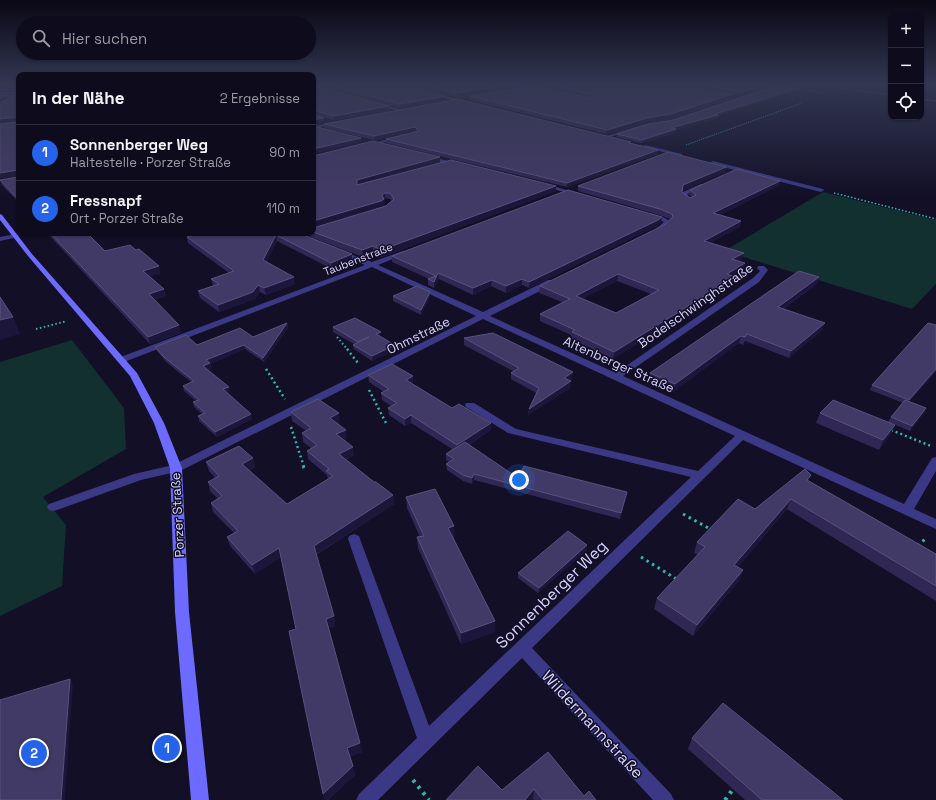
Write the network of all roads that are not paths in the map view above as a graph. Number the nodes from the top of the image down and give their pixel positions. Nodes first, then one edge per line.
1 (328, 121) edge
2 (658, 121) edge
3 (342, 122) edge
4 (334, 123) junction
5 (316, 127) edge
6 (316, 129) edge
7 (322, 131) edge
8 (598, 135) edge
9 (402, 137) edge
10 (606, 137) junction
11 (614, 139) edge
12 (364, 143) edge
13 (372, 143) junction
14 (642, 146) edge
15 (389, 148) edge
16 (670, 152) junction
17 (420, 155) edge
18 (684, 156) edge
19 (657, 157) edge
20 (706, 162) edge
21 (451, 163) junction
22 (466, 166) edge
23 (436, 167) edge
24 (737, 170) junction
25 (731, 173) edge
26 (711, 181) edge
27 (536, 184) edge
28 (581, 186) edge
29 (821, 190) road end
30 (567, 191) junction
31 (581, 195) edge
32 (552, 197) edge
33 (690, 200) edge
34 (644, 213) edge
35 (0, 216) edge
36 (651, 232) edge
37 (16, 236) junction
38 (0, 239) edge
39 (332, 249) edge
40 (410, 250) edge
41 (373, 265) junction
42 (761, 268) dead end
43 (559, 279) edge
44 (484, 316) junction
45 (121, 360) junction
46 (616, 377) junction
47 (470, 405) dead end
48 (743, 434) junction
49 (936, 461) edge
50 (176, 468) junction
51 (701, 475) junction
52 (53, 507) dead end
53 (907, 510) junction
54 (936, 524) edge
55 (354, 539) dead end
56 (522, 648) junction
57 (426, 740) junction
58 (200, 800) edge
59 (365, 800) edge
60 (665, 800) edge

1 - 4 street
2 - 10 street
3 - 4 street
4 - 5 street
6 - 7 street
8 - 10 street
9 - 13 street
10 - 11 street
12 - 13 street
13 - 15 street
14 - 16 street
16 - 18 street
16 - 19 street
17 - 21 street
20 - 24 street
21 - 22 street
21 - 23 street
24 - 25 street
24 - 29 street
26 - 33 street
27 - 30 street
28 - 30 street
30 - 31 street
30 - 32 street
34 - 36 street
35 - 37 main road, Porzer Straße
37 - 38 street
37 - 45 main road, Porzer Straße
39 - 41 street, Altenberger Straße
40 - 41 street, Taubenstraße
41 - 44 street, Altenberger Straße
41 - 45 street, Taubenstraße
42 - 46 street, Bodelschwinghstraße
43 - 44 street, Ohmstraße
44 - 46 street, Altenberger Straße
44 - 50 street, Ohmstraße
45 - 50 main road, Porzer Straße
46 - 48 street, Altenberger Straße
47 - 51 street
48 - 51 street, Sonnenberger Weg
48 - 53 street, Altenberger Straße
49 - 53 street
50 - 52 street, Ohmstraße
50 - 58 main road, Porzer Straße
51 - 56 street, Sonnenberger Weg
53 - 54 street, Altenberger Straße
55 - 57 street
56 - 57 street, Sonnenberger Weg
56 - 60 street, Wildermannstraße
57 - 59 street, Sonnenberger Weg

